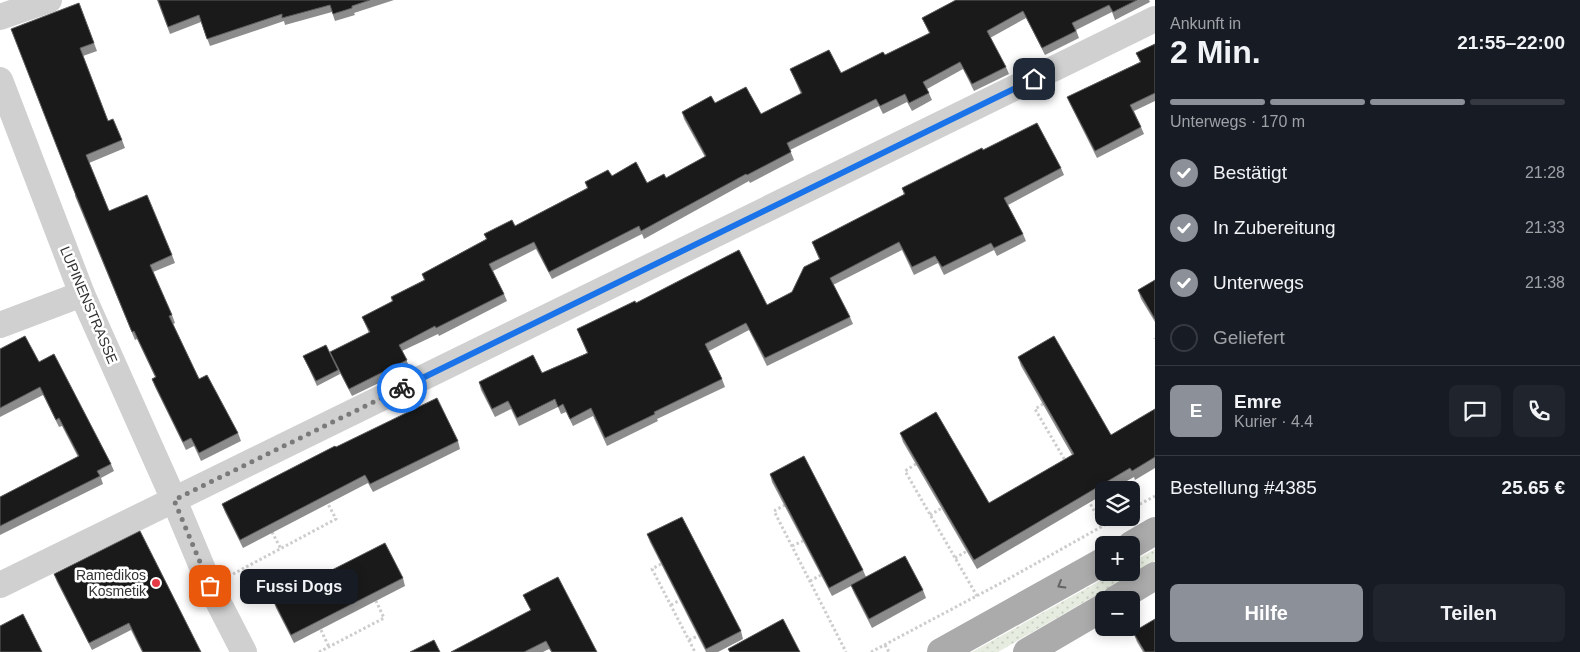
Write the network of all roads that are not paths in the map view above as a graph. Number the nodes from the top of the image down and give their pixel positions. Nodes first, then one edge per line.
1 (49, 0) edge
2 (0, 17) edge
3 (1155, 19) edge
4 (0, 80) edge
5 (5, 109) edge
6 (82, 294) junction
7 (0, 325) edge
8 (174, 500) junction
9 (1155, 531) edge
10 (1140, 540) edge
11 (1095, 566) edge
12 (1155, 576) edge
13 (0, 585) edge
14 (1130, 591) edge
15 (1095, 612) edge
16 (244, 652) edge
17 (941, 652) edge
18 (1027, 652) edge

1 - 2 street
3 - 8 street
4 - 5 street, LUPINENSTRASSE
5 - 6 street, LUPINENSTRASSE
6 - 7 street
6 - 8 street, LUPINENSTRASSE
8 - 13 street
8 - 16 street, LUPINENSTRASSE
9 - 10 main road
11 -> 17 main road
12 - 14 main road
15 - 18 main road

